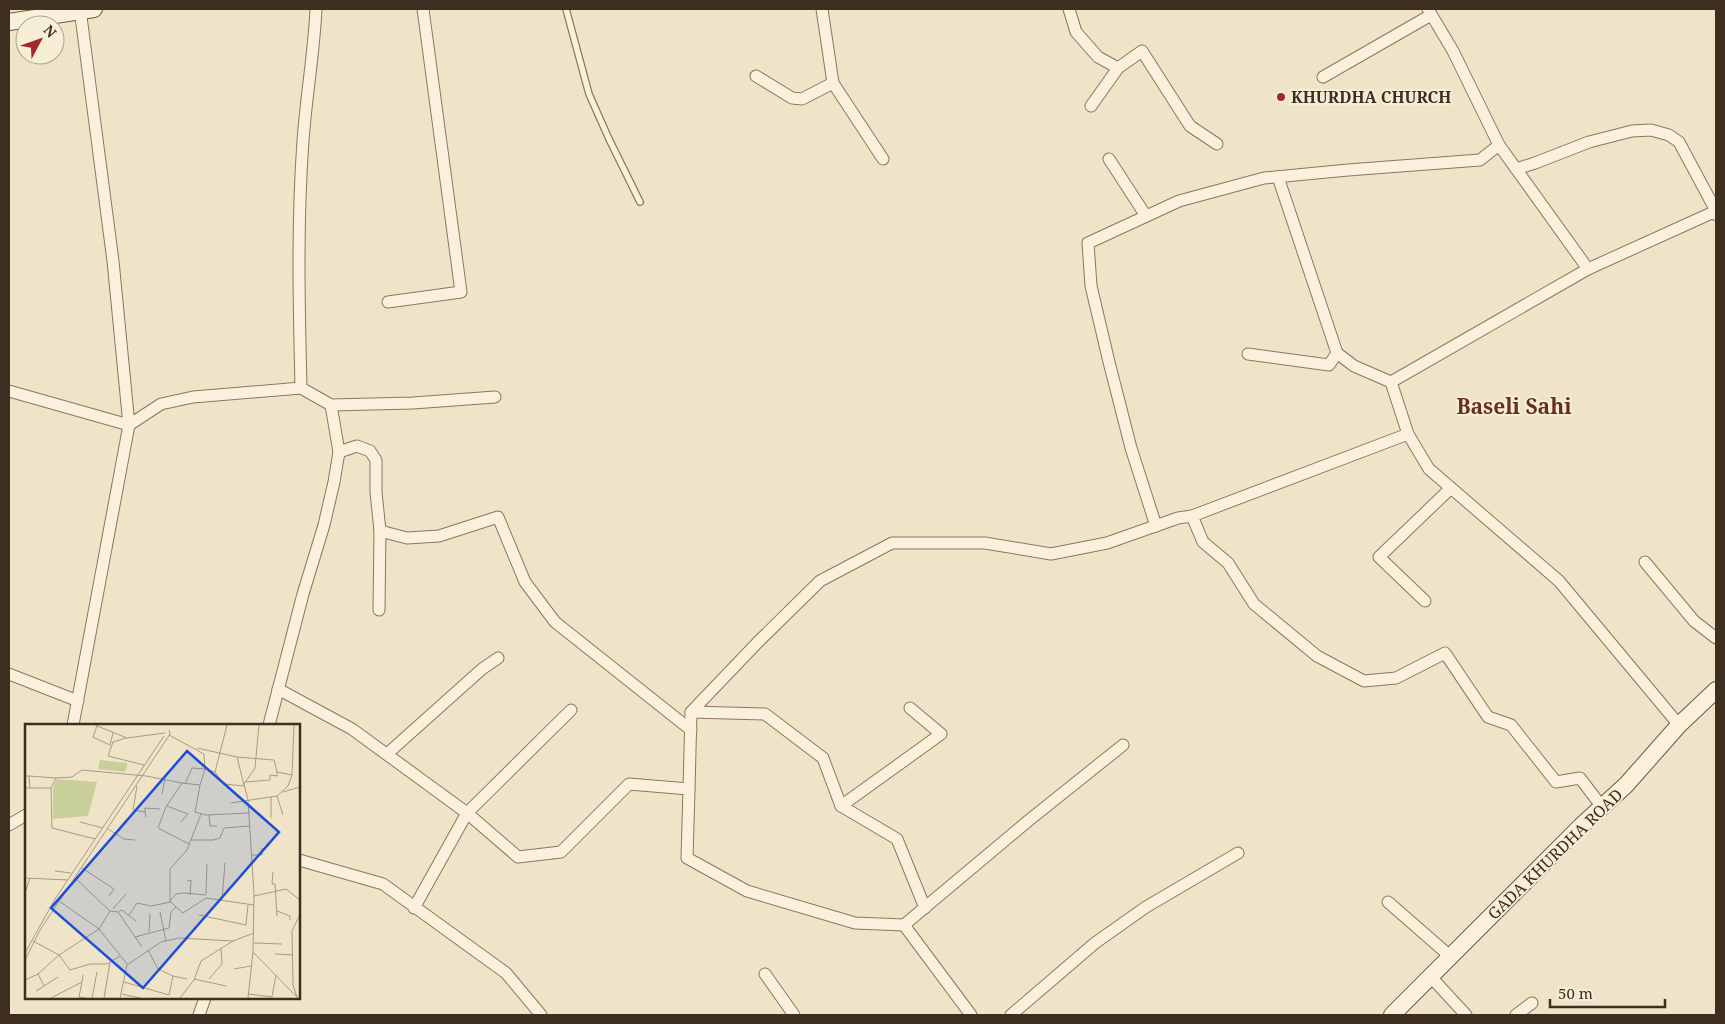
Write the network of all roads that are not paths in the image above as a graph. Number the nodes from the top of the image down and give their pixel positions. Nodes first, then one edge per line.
1 (84, 9) edge
2 (316, 9) edge
3 (423, 9) edge
4 (566, 9) edge
5 (822, 9) edge
6 (1069, 9) edge
7 (1429, 12) edge
8 (9, 22) edge
9 (1118, 68) junction
10 (756, 76) dead end
11 (1323, 77) dead end
12 (833, 83) junction
13 (1091, 106) dead end
14 (1217, 144) dead end
15 (1499, 146) junction
16 (883, 159) dead end
17 (1109, 159) dead end
18 (1516, 169) junction
19 (1278, 177) junction
20 (640, 202) dead end
21 (1716, 211) edge
22 (1146, 216) junction
23 (1588, 269) junction
24 (388, 302) dead end
25 (1337, 353) junction
26 (1248, 354) dead end
27 (1392, 382) junction
28 (301, 388) junction
29 (9, 391) edge
30 (495, 397) dead end
31 (331, 405) junction
32 (129, 426) junction
33 (1408, 434) junction
34 (339, 452) junction
35 (1451, 488) junction
36 (1192, 516) junction
37 (1156, 526) junction
38 (380, 531) junction
39 (1645, 562) dead end
40 (1425, 601) dead end
41 (380, 610) dead end
42 (1716, 638) edge
43 (498, 658) dead end
44 (9, 674) edge
45 (278, 689) junction
46 (1716, 690) edge
47 (78, 701) junction
48 (910, 708) dead end
49 (571, 710) dead end
50 (691, 712) junction
51 (74, 724) edge
52 (269, 724) edge
53 (1679, 725) junction
54 (691, 730) junction
55 (1123, 745) dead end
56 (387, 754) junction
57 (689, 789) junction
58 (841, 806) junction
59 (1602, 807) junction
60 (467, 813) junction
61 (25, 816) edge
62 (9, 825) edge
63 (1238, 853) dead end
64 (300, 860) edge
65 (1388, 902) dead end
66 (414, 908) junction
67 (926, 908) junction
68 (904, 925) junction
69 (1451, 957) junction
70 (765, 974) dead end
71 (1431, 977) junction
72 (205, 999) edge
73 (1532, 1003) dead end
74 (200, 1015) edge
75 (541, 1015) edge
76 (794, 1015) edge
77 (971, 1015) edge
78 (1011, 1015) edge
79 (1392, 1015) edge
80 (1466, 1015) edge
81 (1516, 1015) edge

1 - 8 main road
1 - 32 street
2 - 28 street
3 - 24 street
4 - 20 lane
5 - 12 street
6 - 9 street
7 - 11 street
7 - 15 street
9 - 13 street
9 - 14 street
10 - 12 street
12 - 16 street
15 - 18 street
15 - 19 street
17 - 22 street
18 - 21 street
18 - 23 street
19 - 22 street
19 - 25 street
21 - 23 street
22 - 37 street
23 - 27 street
25 - 26 street
25 - 27 street
27 - 33 street
28 - 31 street
28 - 32 street
29 - 32 street
30 - 31 street
31 - 34 street
32 - 47 street
33 - 35 street
33 - 36 street
34 - 38 street
34 - 45 street
35 - 40 street
35 - 53 street
36 - 37 street
36 - 59 street
37 - 50 street
38 - 41 street
38 - 54 street
39 - 42 street
43 - 56 street
44 - 47 street
45 - 52 street
45 - 56 street
46 - 53 main road, GADA KHURDHA ROAD
47 - 51 street
48 - 58 street
49 - 60 street
50 - 54 street
50 - 58 street
53 - 59 main road, GADA KHURDHA ROAD
54 - 57 street
55 - 67 street
56 - 60 street
57 - 60 street
57 - 68 street
58 - 67 street
59 - 69 main road, GADA KHURDHA ROAD
60 - 66 street
61 - 62 street
63 - 78 street
64 - 66 street
65 - 69 street
66 - 75 street
67 - 68 street
68 - 77 street
69 - 71 main road, GADA KHURDHA ROAD
70 - 76 street
71 - 79 main road, GADA KHURDHA ROAD
71 - 80 street
72 - 74 street
73 - 81 street

